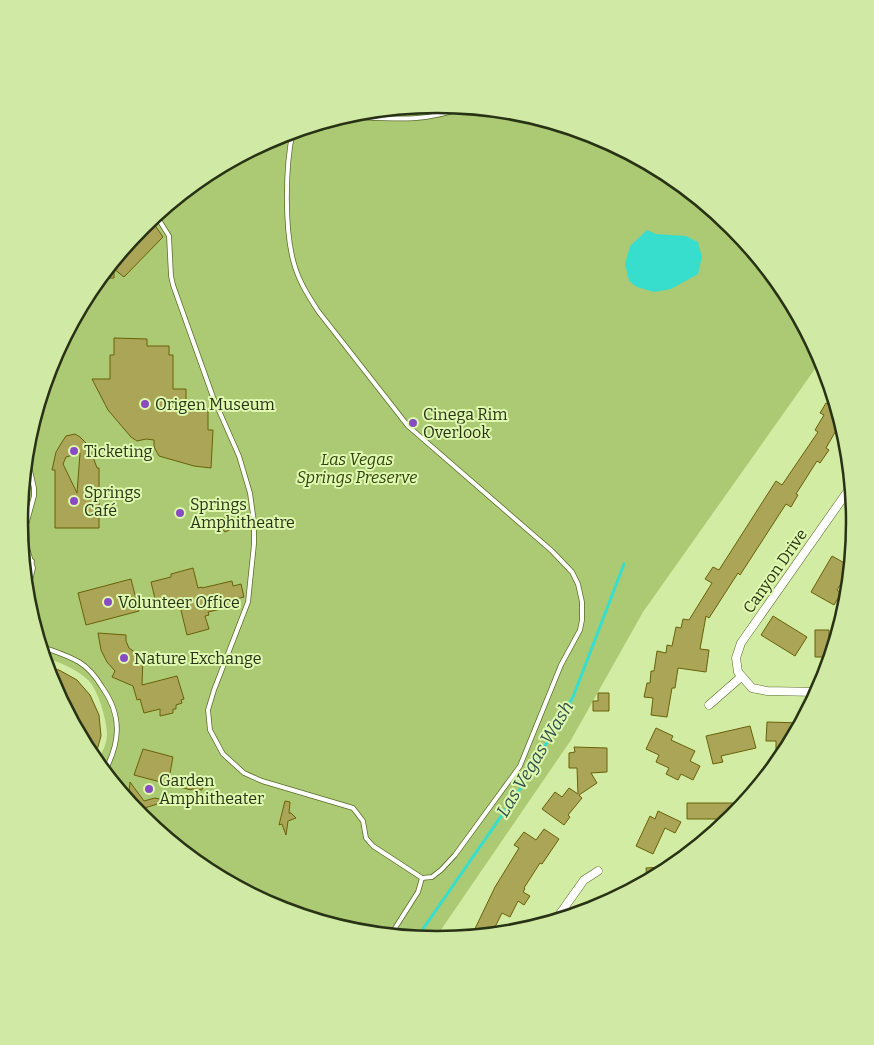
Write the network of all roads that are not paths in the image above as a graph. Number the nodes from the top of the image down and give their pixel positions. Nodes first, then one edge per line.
1 (445, 113) edge
2 (377, 118) edge
3 (291, 140) edge
4 (160, 221) edge
5 (31, 471) edge
6 (846, 494) edge
7 (28, 518) edge
8 (28, 551) edge
9 (32, 561) junction
10 (30, 566) edge
11 (31, 578) edge
12 (47, 649) edge
13 (741, 677) junction
14 (809, 692) edge
15 (709, 704) dead end
16 (108, 766) edge
17 (598, 871) dead end
18 (422, 878) junction
19 (561, 913) edge
20 (394, 929) edge

1 - 2 lane
3 - 18 lane
4 - 18 lane
5 - 7 lane
6 - 13 street, Canyon Drive
8 - 9 lane
9 - 10 lane
9 - 11 lane
12 - 16 lane
13 - 14 street
13 - 15 street
17 - 19 street
18 - 20 lane

